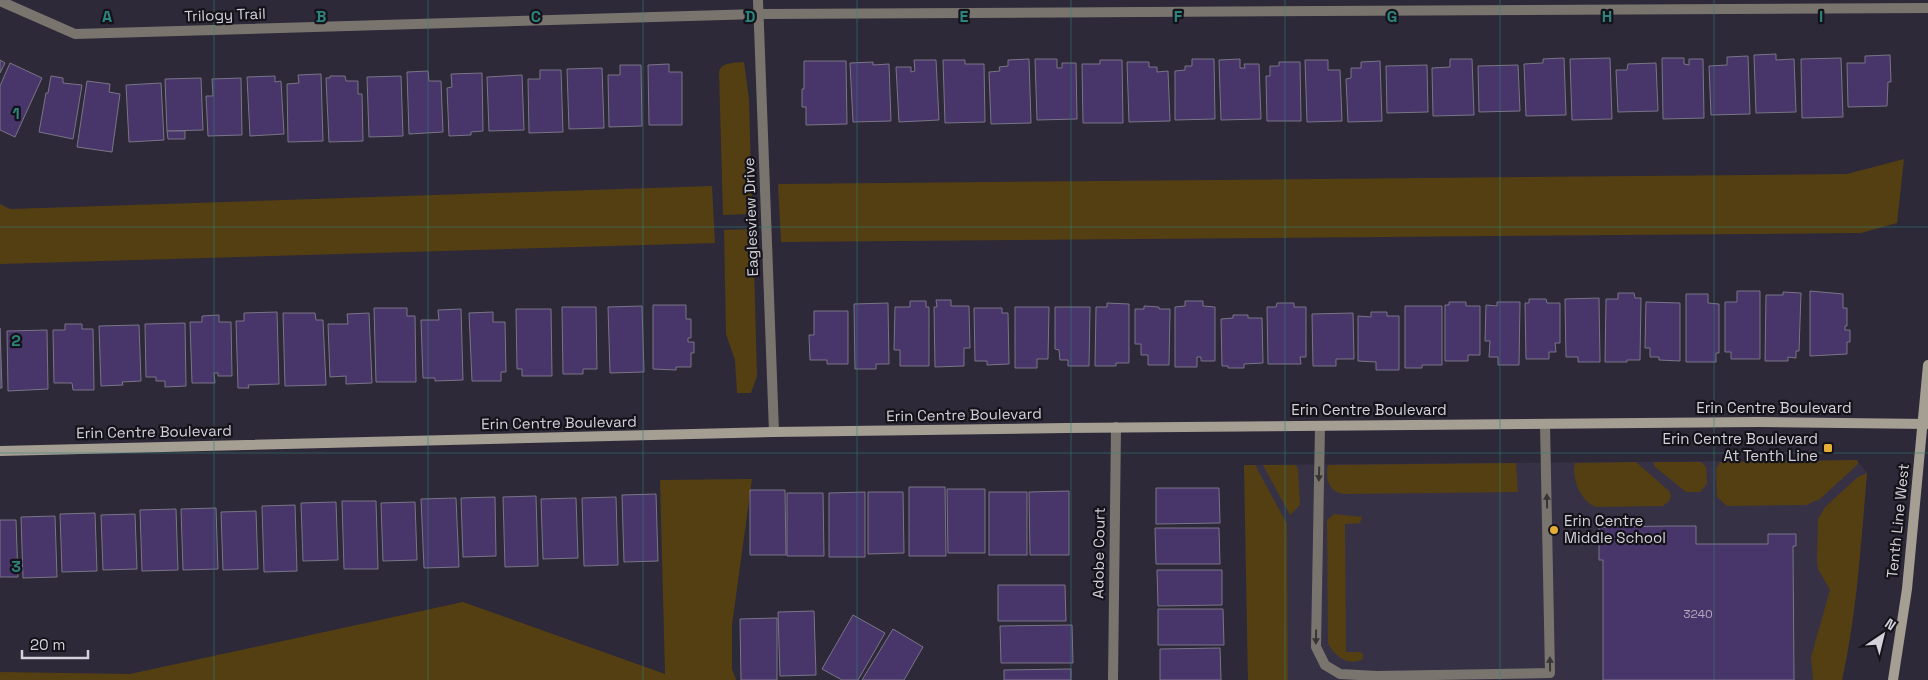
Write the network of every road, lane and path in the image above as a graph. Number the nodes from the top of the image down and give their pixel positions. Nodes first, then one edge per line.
1 (758, 0) edge
2 (0, 1) edge
3 (1928, 8) edge
4 (758, 14) junction
5 (1928, 364) edge
6 (1546, 424) junction
7 (1925, 425) edge
8 (1320, 426) junction
9 (1116, 427) junction
10 (774, 432) junction
11 (0, 451) edge
12 (1113, 680) edge
13 (1893, 680) edge

1 - 4 street, Eaglesview Drive
2 - 4 street, Trilogy Trail
3 - 4 street, Trilogy Trail
4 - 10 street, Eaglesview Drive
5 - 7 street, Tenth Line West
6 - 7 street, Erin Centre Boulevard
6 - 8 street, Erin Centre Boulevard
8 -> 6 street
7 - 13 street, Tenth Line West
8 - 9 street, Erin Centre Boulevard
9 - 10 street, Erin Centre Boulevard
9 - 12 street, Adobe Court
10 - 11 street, Erin Centre Boulevard

